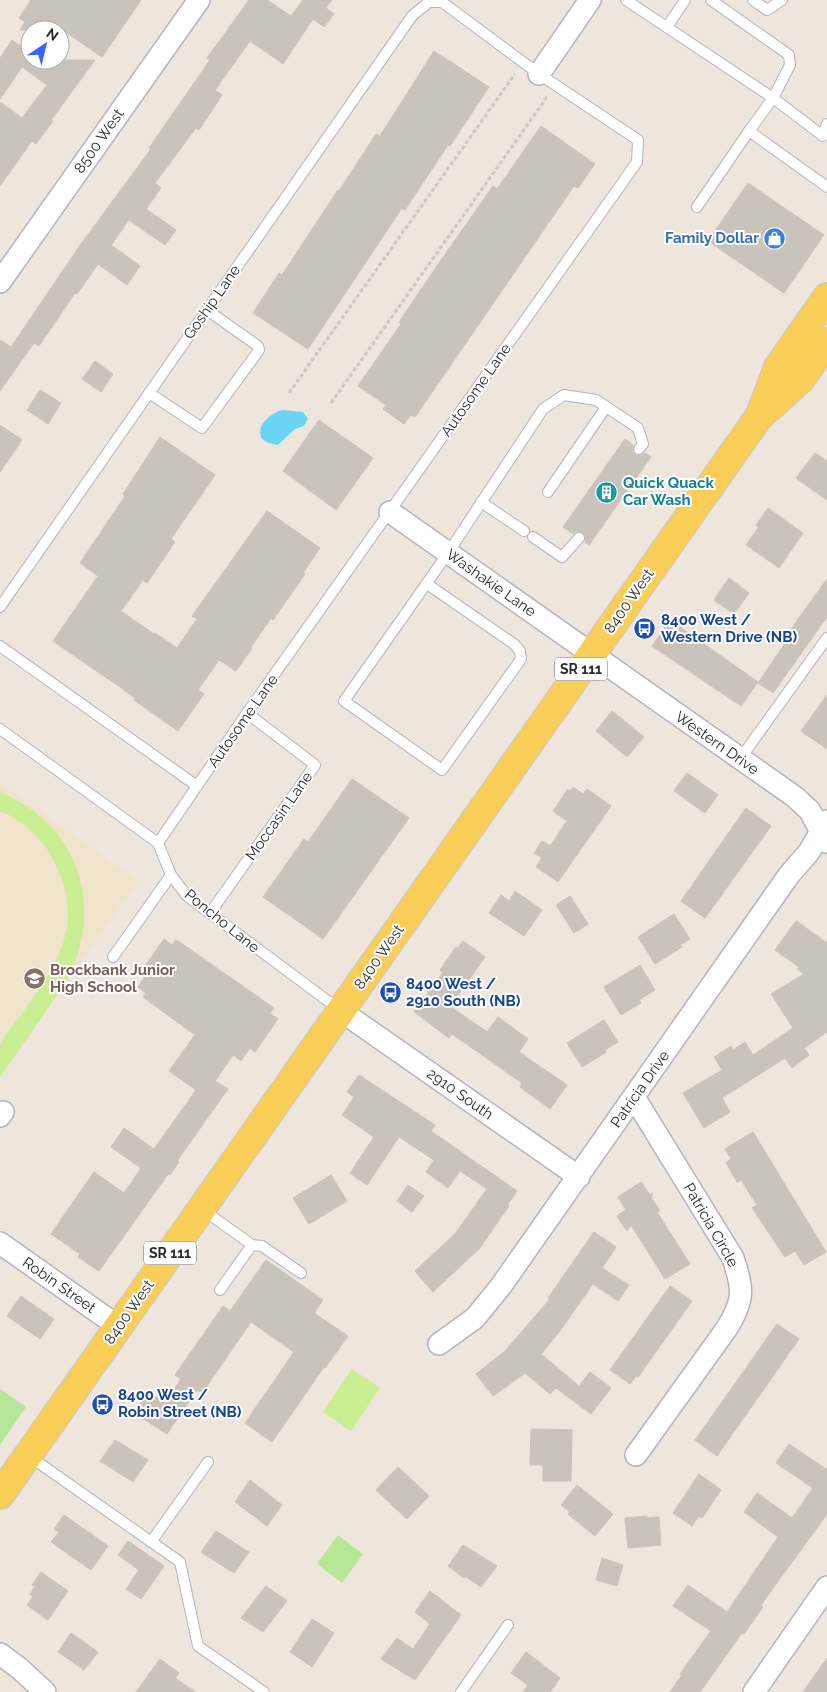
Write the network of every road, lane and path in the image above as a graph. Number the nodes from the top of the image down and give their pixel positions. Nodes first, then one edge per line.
1 (199, 0) edge
2 (590, 0) edge
3 (626, 0) edge
4 (685, 0) edge
5 (711, 0) edge
6 (753, 0) edge
7 (782, 0) edge
8 (429, 2) joint
9 (667, 27) junction
10 (515, 74) dead end
11 (539, 74) junction
12 (547, 96) dead end
13 (773, 98) junction
14 (827, 124) edge
15 (749, 131) junction
16 (825, 137) edge
17 (827, 187) edge
18 (696, 207) dead end
19 (0, 282) edge
20 (827, 298) edge
21 (207, 310) junction
22 (827, 342) edge
23 (149, 393) junction
24 (289, 393) dead end
25 (331, 403) dead end
26 (606, 407) junction
27 (758, 418) junction
28 (640, 449) dead end
29 (548, 492) dead end
30 (481, 502) junction
31 (390, 512) junction
32 (524, 531) dead end
33 (533, 538) dead end
34 (579, 538) dead end
35 (448, 553) junction
36 (427, 584) junction
37 (0, 607) edge
38 (827, 638) edge
39 (0, 646) edge
40 (592, 655) junction
41 (248, 713) junction
42 (0, 729) edge
43 (740, 759) junction
44 (197, 786) junction
45 (825, 832) edge
46 (158, 843) junction
47 (171, 875) junction
48 (210, 913) junction
49 (113, 957) dead end
50 (340, 1011) junction
51 (634, 1097) junction
52 (579, 1177) junction
53 (202, 1208) junction
54 (0, 1243) edge
55 (252, 1244) junction
56 (301, 1273) dead end
57 (220, 1290) dead end
58 (119, 1327) junction
59 (439, 1344) dead end
60 (28, 1455) junction
61 (636, 1455) dead end
62 (208, 1462) dead end
63 (0, 1495) edge
64 (151, 1542) junction
65 (827, 1587) edge
66 (508, 1625) dead end
67 (0, 1654) edge
68 (45, 1692) edge
69 (264, 1692) edge
70 (461, 1692) edge
71 (754, 1692) edge

1 - 19 street, 8500 West
2 - 11 street
3 - 9 lane
4 - 9 lane
5 - 13 lane
6 - 7 lane
8 - 11 lane, Autosome Lane
8 - 21 lane, Goship Lane
9 - 13 lane
10 - 24 path
11 - 31 lane, Autosome Lane
12 - 25 path
13 - 15 lane
13 - 16 lane
14 - 16 lane
15 - 17 lane
15 - 18 lane
20 - 27 main road, 8400 West / SR 111
21 - 23 lane, Goship Lane
21 - 23 lane
22 - 27 main road, 8400 West / SR 111
23 - 37 lane, Goship Lane
26 - 28 lane
26 - 29 lane
26 - 30 lane
27 - 40 main road, 8400 West / SR 111
30 - 32 lane
30 - 35 lane
31 - 35 street, Washakie Lane
31 - 41 lane, Autosome Lane
33 - 34 lane
35 - 36 lane
35 - 40 street, Washakie Lane
36 - 36 lane
38 - 43 lane
39 - 44 lane
40 - 43 street, Western Drive
40 - 50 main road, 8400 West / SR 111
41 - 44 lane, Autosome Lane
41 - 48 lane, Moccasin Lane
42 - 46 lane
43 - 45 street, Western Drive
44 - 46 lane, Autosome Lane
45 - 51 street, Patricia Drive
46 - 47 lane, Poncho Lane
47 - 48 lane, Poncho Lane
47 - 49 lane
48 - 50 lane, Poncho Lane
50 - 52 street, 2910 South
50 - 53 main road, 8400 West / SR 111
51 - 52 street, Patricia Drive
51 - 61 street, Patricia Circle
52 - 59 street, Patricia Drive
53 - 55 lane
53 - 58 main road, 8400 West / SR 111
54 - 58 street, Robin Street
55 - 56 lane
55 - 57 lane
58 - 60 main road, 8400 West / SR 111
60 - 63 main road, 8400 West / SR 111
60 - 64 lane
62 - 64 lane
64 - 69 lane
65 - 71 street
66 - 70 lane
67 - 68 street

